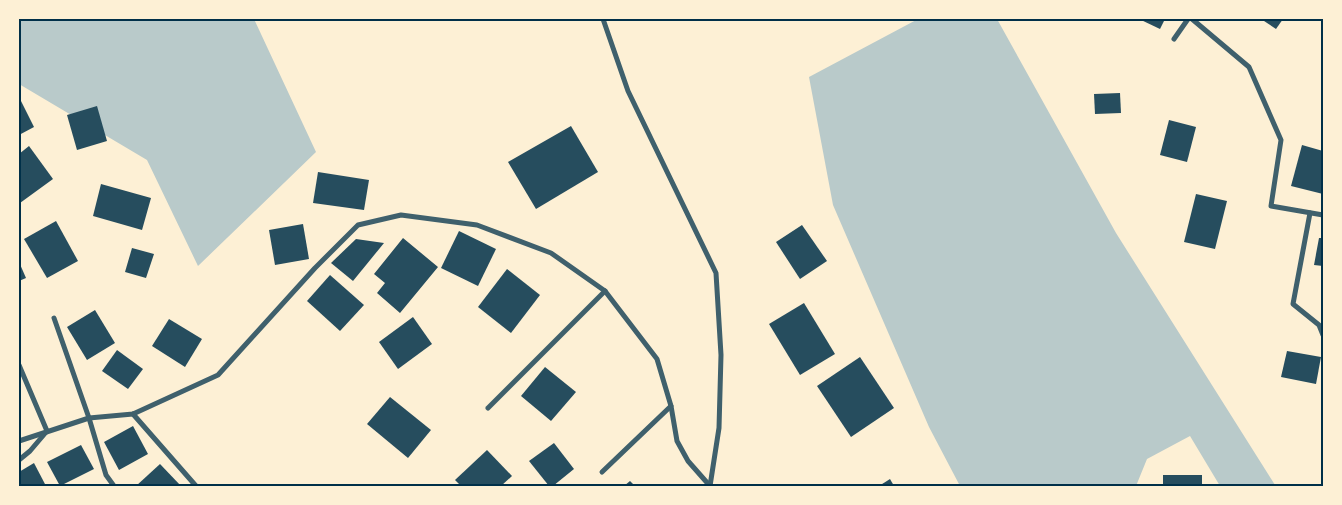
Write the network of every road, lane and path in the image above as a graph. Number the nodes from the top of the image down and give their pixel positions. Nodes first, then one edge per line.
1 (603, 19) edge
2 (1188, 19) edge
3 (1192, 19) edge
4 (1174, 40) dead end
5 (1310, 213) junction
6 (1323, 215) edge
7 (605, 291) junction
8 (54, 318) dead end
9 (1323, 334) edge
10 (19, 365) edge
11 (671, 406) junction
12 (488, 408) dead end
13 (133, 414) junction
14 (89, 418) junction
15 (47, 431) junction
16 (19, 441) edge
17 (19, 460) edge
18 (602, 472) dead end
19 (114, 486) edge
20 (196, 486) edge
21 (710, 486) edge

1 - 21 street
2 - 4 street
3 - 5 street
5 - 6 street
5 - 9 street
7 - 11 street
7 - 12 street
7 - 13 street
8 - 14 street
10 - 15 street
11 - 18 street
11 - 21 street
13 - 14 street
13 - 20 street
14 - 15 street
14 - 19 street
15 - 16 street
15 - 17 street

